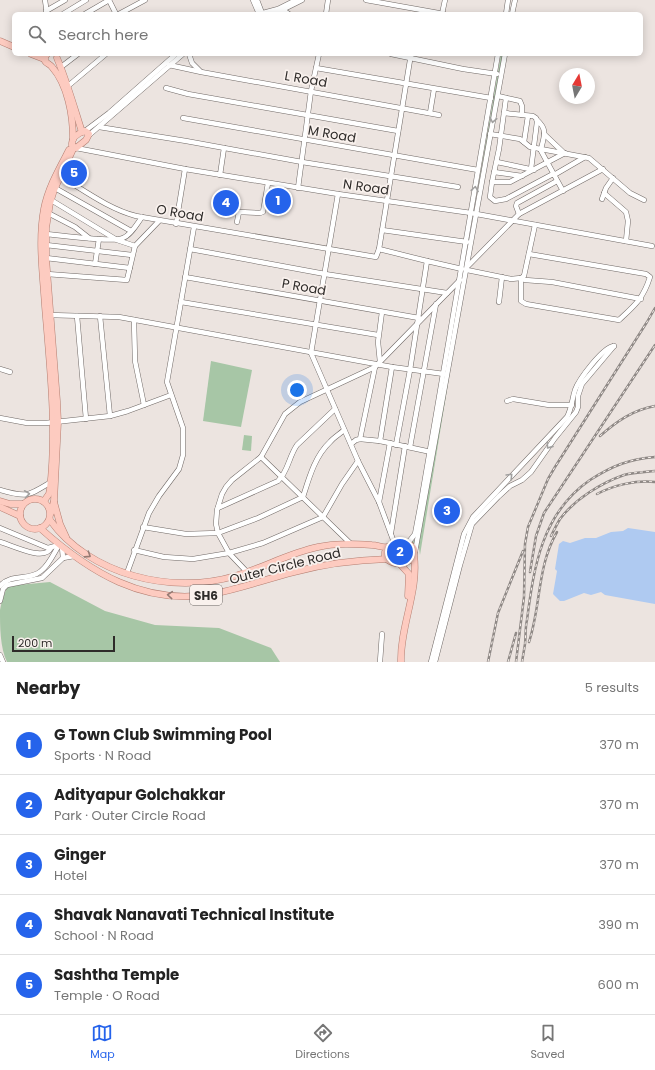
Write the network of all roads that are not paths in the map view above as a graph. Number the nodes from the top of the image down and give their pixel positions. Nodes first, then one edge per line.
1 (45, 0) edge
2 (65, 0) edge
3 (86, 0) edge
4 (145, 0) edge
5 (253, 0) edge
6 (257, 0) edge
7 (296, 0) edge
8 (302, 0) edge
9 (328, 0) edge
10 (366, 0) edge
11 (445, 0) edge
12 (508, 0) edge
13 (514, 0) edge
14 (78, 2) edge
15 (283, 10) junction
16 (46, 12) edge
17 (66, 12) edge
18 (88, 12) edge
19 (117, 12) edge
20 (122, 12) edge
21 (261, 12) edge
22 (261, 12) edge
23 (267, 12) edge
24 (278, 12) edge
25 (286, 12) edge
26 (326, 12) edge
27 (418, 12) edge
28 (443, 12) edge
29 (506, 12) edge
30 (512, 12) edge
31 (0, 37) edge
32 (0, 41) edge
33 (12, 41) edge
34 (12, 46) edge
35 (45, 56) edge
36 (56, 56) edge
37 (75, 56) edge
38 (104, 56) edge
39 (174, 56) edge
40 (180, 56) edge
41 (190, 56) edge
42 (319, 56) edge
43 (410, 56) edge
44 (498, 56) edge
45 (505, 56) edge
46 (51, 65) junction
47 (169, 65) junction
48 (61, 67) junction
49 (316, 68) junction
50 (201, 72) junction
51 (495, 73) junction
52 (502, 75) junction
53 (406, 83) junction
54 (68, 86) junction
55 (166, 88) dead end
56 (434, 89) junction
57 (311, 91) junction
58 (498, 96) junction
59 (491, 98) junction
60 (506, 98) junction
61 (402, 108) junction
62 (430, 113) junction
63 (504, 113) junction
64 (308, 115) junction
65 (439, 115) dead end
66 (522, 115) junction
67 (528, 116) junction
68 (183, 118) dead end
69 (537, 120) junction
70 (99, 127) junction
71 (398, 131) junction
72 (85, 133) junction
73 (490, 134) junction
74 (544, 134) junction
75 (500, 136) junction
76 (305, 140) junction
77 (524, 142) junction
78 (74, 145) junction
79 (224, 148) junction
80 (533, 148) junction
81 (541, 149) junction
82 (564, 153) junction
83 (533, 154) junction
84 (394, 156) junction
85 (585, 157) junction
86 (302, 162) junction
87 (497, 162) junction
88 (547, 163) junction
89 (186, 169) junction
90 (535, 169) junction
91 (603, 169) junction
92 (478, 170) junction
93 (494, 172) junction
94 (220, 175) junction
95 (553, 175) junction
96 (60, 176) junction
97 (391, 176) junction
98 (522, 176) junction
99 (613, 178) junction
100 (557, 181) junction
101 (492, 182) junction
102 (268, 183) junction
103 (458, 187) dead end
104 (55, 188) junction
105 (298, 188) junction
106 (563, 191) junction
107 (604, 193) junction
108 (338, 194) junction
109 (602, 199) dead end
110 (51, 200) junction
111 (644, 200) dead end
112 (387, 201) junction
113 (48, 213) junction
114 (471, 213) junction
115 (476, 214) junction
116 (519, 214) junction
117 (142, 218) junction
118 (159, 221) junction
119 (237, 222) dead end
120 (512, 222) junction
121 (176, 224) junction
122 (535, 225) junction
123 (194, 227) junction
124 (382, 230) junction
125 (131, 231) junction
126 (46, 234) junction
127 (89, 238) junction
128 (99, 239) junction
129 (117, 240) junction
130 (626, 241) junction
131 (469, 242) junction
132 (46, 245) junction
133 (135, 246) junction
134 (652, 246) dead end
135 (190, 249) junction
136 (329, 249) junction
137 (379, 249) junction
138 (97, 251) junction
139 (529, 254) junction
140 (132, 255) junction
141 (46, 258) junction
142 (427, 261) junction
143 (95, 264) junction
144 (130, 268) junction
145 (465, 268) junction
146 (47, 274) junction
147 (324, 274) junction
148 (185, 277) junction
149 (502, 277) junction
150 (521, 278) junction
151 (460, 280) junction
152 (423, 289) junction
153 (446, 293) junction
154 (641, 299) junction
155 (320, 301) junction
156 (181, 302) junction
157 (498, 302) dead end
158 (436, 304) junction
159 (382, 312) junction
160 (48, 315) junction
161 (77, 316) junction
162 (100, 316) junction
163 (134, 320) junction
164 (418, 320) junction
165 (315, 325) junction
166 (176, 328) junction
167 (378, 335) junction
168 (311, 352) junction
169 (378, 364) junction
170 (392, 366) junction
171 (0, 369) edge
172 (410, 370) junction
173 (10, 372) dead end
174 (424, 372) junction
175 (445, 374) junction
176 (326, 389) junction
177 (171, 395) junction
178 (507, 401) dead end
179 (144, 405) junction
180 (572, 405) junction
181 (335, 408) junction
182 (110, 416) junction
183 (0, 418) edge
184 (86, 419) junction
185 (55, 422) junction
186 (344, 430) junction
187 (360, 439) junction
188 (380, 441) junction
189 (390, 443) junction
190 (351, 444) junction
191 (396, 445) junction
192 (407, 447) junction
193 (431, 452) junction
194 (261, 457) junction
195 (358, 461) junction
196 (282, 478) junction
197 (51, 482) junction
198 (0, 490) edge
199 (303, 497) junction
200 (54, 500) junction
201 (44, 501) junction
202 (0, 502) edge
203 (379, 502) junction
204 (23, 504) junction
205 (2, 508) edge
206 (218, 508) junction
207 (20, 516) junction
208 (50, 516) junction
209 (323, 517) junction
210 (144, 527) junction
211 (0, 528) edge
212 (40, 528) junction
213 (218, 533) junction
214 (391, 535) junction
215 (466, 535) junction
216 (67, 540) junction
217 (0, 542) edge
218 (408, 543) junction
219 (351, 544) junction
220 (395, 545) junction
221 (60, 546) junction
222 (52, 548) junction
223 (388, 548) junction
224 (134, 550) junction
225 (229, 553) junction
226 (414, 554) junction
227 (74, 556) junction
228 (63, 558) junction
229 (387, 559) junction
230 (400, 563) junction
231 (44, 569) junction
232 (247, 572) junction
233 (48, 573) junction
234 (127, 573) junction
235 (0, 586) edge
236 (0, 601) edge
237 (382, 634) dead end
238 (0, 655) edge
239 (3, 662) edge
240 (380, 662) edge
241 (397, 662) edge
242 (401, 662) edge
243 (431, 662) edge
244 (435, 662) edge

1 - 16 street
2 - 16 street
3 - 14 street
4 - 20 street
5 - 21 street
6 - 22 street
7 - 23 street
8 - 15 street
9 - 26 street
10 - 27 street
11 - 28 street
12 - 29 street
13 - 30 street
14 - 17 street
15 - 24 street
15 - 25 street
18 - 19 street
31 - 33 main road
32 - 34 main road
35 - 46 main road
36 - 46 main road
36 - 48 main road
37 - 48 street
38 - 54 street
39 - 72 street
40 - 47 street
41 - 50 street
42 - 49 street
43 - 51 street
43 - 53 street
44 - 51 street
45 - 52 street
46 - 78 main road
47 - 50 street, L Road
47 - 70 street
48 - 54 main road
49 - 53 street
49 - 57 street
50 - 57 street, L Road
51 - 52 street
51 - 59 street
52 - 58 street
53 - 56 street
53 - 61 street
54 - 72 main road
55 - 64 street
56 - 59 street
56 - 62 street
57 - 61 street, L Road
57 - 64 street
58 - 60 street
58 -> 73 street
59 - 92 street
60 - 63 street
60 - 66 street
61 - 62 street, L Road
61 - 71 street
62 - 65 street, L Road
63 - 66 street
63 - 75 street
64 - 71 street
64 - 76 street
66 - 67 street
67 - 69 street
67 - 77 street
68 - 76 street, M Road
69 - 74 street
69 - 80 street
70 - 72 street
70 - 79 street
71 - 84 street
72 - 78 main road
72 - 78 main road
73 - 75 street
73 - 115 street
74 - 81 street
74 - 82 street
75 - 77 street
75 - 87 street
76 - 84 street, M Road
76 - 86 street
77 - 80 street
78 - 89 street, N Road
78 - 96 main road
78 - 160 main road
79 - 86 street
79 - 94 street
80 - 81 street
80 - 83 street
81 - 82 street
81 - 88 street
82 - 85 street
82 - 88 street
83 - 90 street
83 - 90 street
84 - 92 street, M Road
84 - 97 street
85 - 91 street
85 - 95 street
86 - 97 street
86 - 105 street
87 - 90 street
87 - 93 street
88 - 90 street
88 - 95 street
89 - 94 street, N Road
89 - 121 street
90 - 98 street
91 - 99 street
91 - 106 street
114 -> 92 street
93 - 98 street
93 - 101 street
94 - 102 street, N Road
95 - 100 street
95 - 101 street
96 - 104 main road
96 - 117 street, O Road
97 - 103 street
97 - 112 street
98 - 101 street
99 - 107 street
99 - 111 street
100 - 106 street
100 - 116 street
102 - 105 street, N Road
102 - 119 street
104 - 110 main road
104 - 125 street
105 - 108 street, N Road
106 - 116 street
107 - 109 street
107 - 130 street
108 - 112 street, N Road
108 - 136 street
110 - 113 main road
110 - 129 street
112 - 114 street, N Road
112 - 124 street
113 - 126 main road
113 - 127 street
114 - 115 street, N Road
114 - 131 street
115 - 120 street, N Road
115 - 131 street
116 - 120 street
117 - 118 street, O Road
117 - 125 street
118 - 121 street, O Road
118 - 133 street
120 - 122 street, N Road
120 - 145 street
121 - 123 street, O Road
122 - 130 street, N Road
122 - 139 street
123 - 135 street
123 - 136 street, O Road
124 - 131 street
124 - 137 street
125 - 129 street
126 - 127 street
126 - 132 main road
127 - 128 street
128 - 129 street
128 - 138 street
129 - 133 street
130 - 134 street, N Road
131 - 145 street
132 - 138 street
132 - 141 main road
133 - 140 street
135 - 147 street
135 - 148 street
136 - 137 street, O Road
136 - 147 street
137 - 142 street
138 - 140 street
138 - 143 street
139 - 150 street
139 - 154 street
140 - 144 street
141 - 143 street
141 - 146 main road
142 - 145 street
142 - 152 street
143 - 144 street
144 - 146 street
145 - 149 street
145 - 151 street
145 - 175 street
146 - 160 main road
147 - 152 street
147 - 155 street
148 - 155 street, P Road
148 - 156 street
149 - 150 street
149 - 157 street
150 - 154 street
150 - 154 street
151 - 153 street
151 - 175 street
152 - 153 street
152 - 164 street
153 - 158 street
155 - 159 street, P Road
155 - 165 street
156 - 165 street
156 - 166 street
158 - 164 street
158 - 174 street
159 - 164 street, P Road
159 - 167 street
160 - 161 street
160 - 185 main road
161 - 162 street
161 - 184 street
162 - 163 street
162 - 182 street
163 - 166 street
163 - 179 street
164 - 169 street
164 - 172 street
165 - 167 street
165 - 168 street
166 - 168 street
166 - 177 street
167 - 169 street
168 - 169 street
168 - 176 street
169 - 170 street
169 - 176 street
169 - 187 street
170 - 172 street
170 - 188 street
171 - 173 street
172 - 174 street
172 - 191 street
174 - 175 street
174 - 192 street
175 - 193 street
176 - 181 street
176 - 194 street
177 - 179 street
177 - 210 street
178 - 180 street
179 - 182 street
215 -> 180 street
180 -> 215 street
181 - 186 street
181 - 196 street
182 - 184 street
183 - 185 street
184 - 185 street
185 - 197 main road
185 - 200 main road
186 - 190 street
186 - 199 street
187 - 188 street
187 - 190 street
188 - 189 street
189 - 191 street
189 - 203 street
190 - 195 street
191 - 192 street
192 - 193 street
192 - 214 street
193 - 218 street
193 - 226 street
194 - 196 street
194 - 206 street
195 - 203 street
195 - 209 street
196 - 199 street
196 - 206 street
198 -> 197 street
197 - 201 main road
199 - 209 street
199 - 213 street
200 - 208 main road
200 - 216 main road
201 - 204 main road
201 - 208 main road
202 - 204 main road
203 - 214 street
204 - 207 main road
205 - 207 main road
206 - 213 street
207 - 212 main road
208 - 212 main road
208 - 216 main road, SH6
209 - 219 street
209 - 225 street
210 - 213 street
210 - 224 street
211 - 222 street
212 - 221 main road, Outer Circle Road / SH6
213 - 225 street
214 - 220 street
215 - 243 street
215 - 244 street
216 - 221 main road
216 -> 234 main road, SH6
217 - 222 street
218 - 220 main road
218 - 226 main road
219 - 223 main road, SH6
219 - 232 main road, SH6
220 - 223 main road
221 - 222 street
221 - 227 main road, Outer Circle Road / SH6
221 - 228 street
221 - 231 street
223 - 229 main road
224 - 225 street
224 - 234 street
225 - 232 street
226 - 230 main road
226 - 242 main road
227 - 228 street
229 -> 227 main road, Outer Circle Road / SH6
228 - 233 street
229 - 230 main road, SH6
230 - 241 main road
231 - 233 street
231 - 235 street
232 - 234 main road, SH6
233 - 236 street
237 - 240 street
238 - 239 street

